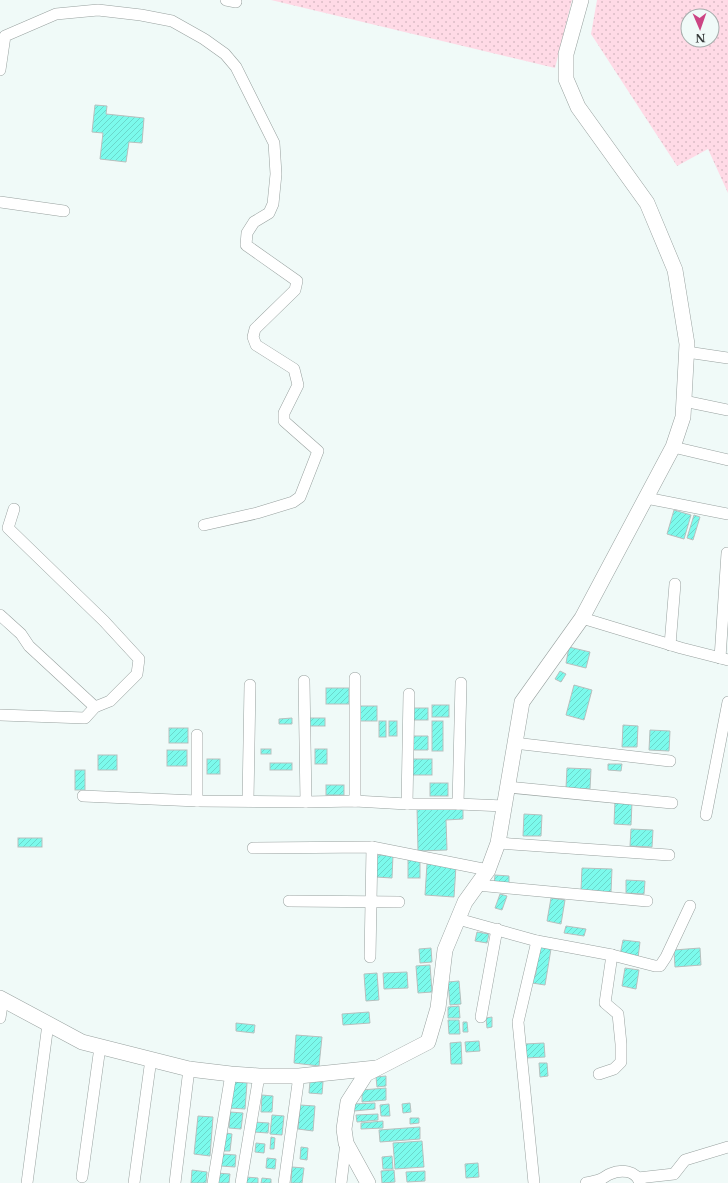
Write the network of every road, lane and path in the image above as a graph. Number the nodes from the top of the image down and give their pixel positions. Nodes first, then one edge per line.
1 (581, 0) edge
2 (2, 36) edge
3 (0, 70) edge
4 (0, 202) edge
5 (64, 211) dead end
6 (687, 352) junction
7 (728, 358) edge
8 (684, 400) junction
9 (728, 410) edge
10 (673, 447) junction
11 (728, 460) edge
12 (646, 498) junction
13 (14, 509) dead end
14 (728, 514) edge
15 (204, 526) dead end
16 (726, 553) dead end
17 (675, 584) dead end
18 (0, 615) edge
19 (582, 618) junction
20 (670, 645) junction
21 (724, 659) edge
22 (355, 678) dead end
23 (304, 681) dead end
24 (461, 683) dead end
25 (250, 685) dead end
26 (409, 694) dead end
27 (728, 702) edge
28 (95, 707) junction
29 (0, 715) edge
30 (197, 736) dead end
31 (514, 743) junction
32 (670, 761) dead end
33 (507, 787) junction
34 (83, 796) dead end
35 (197, 801) junction
36 (248, 801) junction
37 (355, 801) junction
38 (306, 802) junction
39 (672, 803) dead end
40 (407, 804) junction
41 (458, 804) junction
42 (504, 806) junction
43 (706, 815) dead end
44 (498, 843) junction
45 (372, 847) junction
46 (253, 848) dead end
47 (669, 855) dead end
48 (488, 870) junction
49 (477, 885) junction
50 (289, 901) dead end
51 (647, 901) dead end
52 (371, 902) junction
53 (399, 902) dead end
54 (690, 906) dead end
55 (458, 919) junction
56 (497, 929) junction
57 (537, 941) junction
58 (612, 955) junction
59 (370, 956) dead end
60 (1, 998) edge
61 (480, 1017) dead end
62 (0, 1018) edge
63 (48, 1024) junction
64 (100, 1047) junction
65 (151, 1059) junction
66 (378, 1068) junction
67 (188, 1069) junction
68 (231, 1074) junction
69 (599, 1074) dead end
70 (259, 1076) junction
71 (299, 1076) junction
72 (346, 1143) junction
73 (728, 1147) edge
74 (82, 1177) dead end
75 (639, 1181) edge
76 (27, 1183) edge
77 (134, 1183) edge
78 (175, 1183) edge
79 (213, 1183) edge
80 (241, 1183) edge
81 (284, 1183) edge
82 (341, 1183) edge
83 (368, 1183) edge
84 (534, 1183) edge
85 (586, 1183) edge

1 - 6 street
2 - 3 street
2 - 15 street
4 - 5 street
6 - 7 street
6 - 8 street
8 - 9 street
8 - 10 street
10 - 11 street
10 - 12 street
12 - 14 street
12 - 19 street
13 - 28 street
16 - 21 street
17 - 20 street
18 - 28 street
19 - 20 street
19 - 31 street
20 - 21 street
22 - 37 street
23 - 38 street
24 - 41 street
25 - 36 street
26 - 40 street
27 - 43 street
28 - 29 street
30 - 35 street
31 - 32 street
31 - 33 street
33 - 39 street
33 - 42 street
34 - 35 street
35 - 36 street
36 - 38 street
37 - 38 street
37 - 40 street
40 - 41 street
41 - 42 street
42 - 44 street
44 - 47 street
44 - 48 street
45 - 46 street
45 - 48 street
45 - 52 street
48 - 49 street
49 - 51 street
49 - 55 street
50 - 52 street
52 - 53 street
52 - 59 street
54 - 58 street
55 - 56 street
55 - 66 street
56 - 57 street
56 - 61 street
57 - 58 street
57 - 84 street
58 - 69 street
60 - 62 street
60 - 63 street
63 - 64 street
63 - 76 street
64 - 65 street
64 - 74 street
65 - 67 street
65 - 77 street
66 - 71 street
66 - 72 street
67 - 68 street
67 - 78 street
68 - 70 street
68 - 79 street
70 - 71 street
70 - 80 street
71 - 81 street
72 - 82 street
72 - 83 street
73 - 75 street
75 - 85 street

